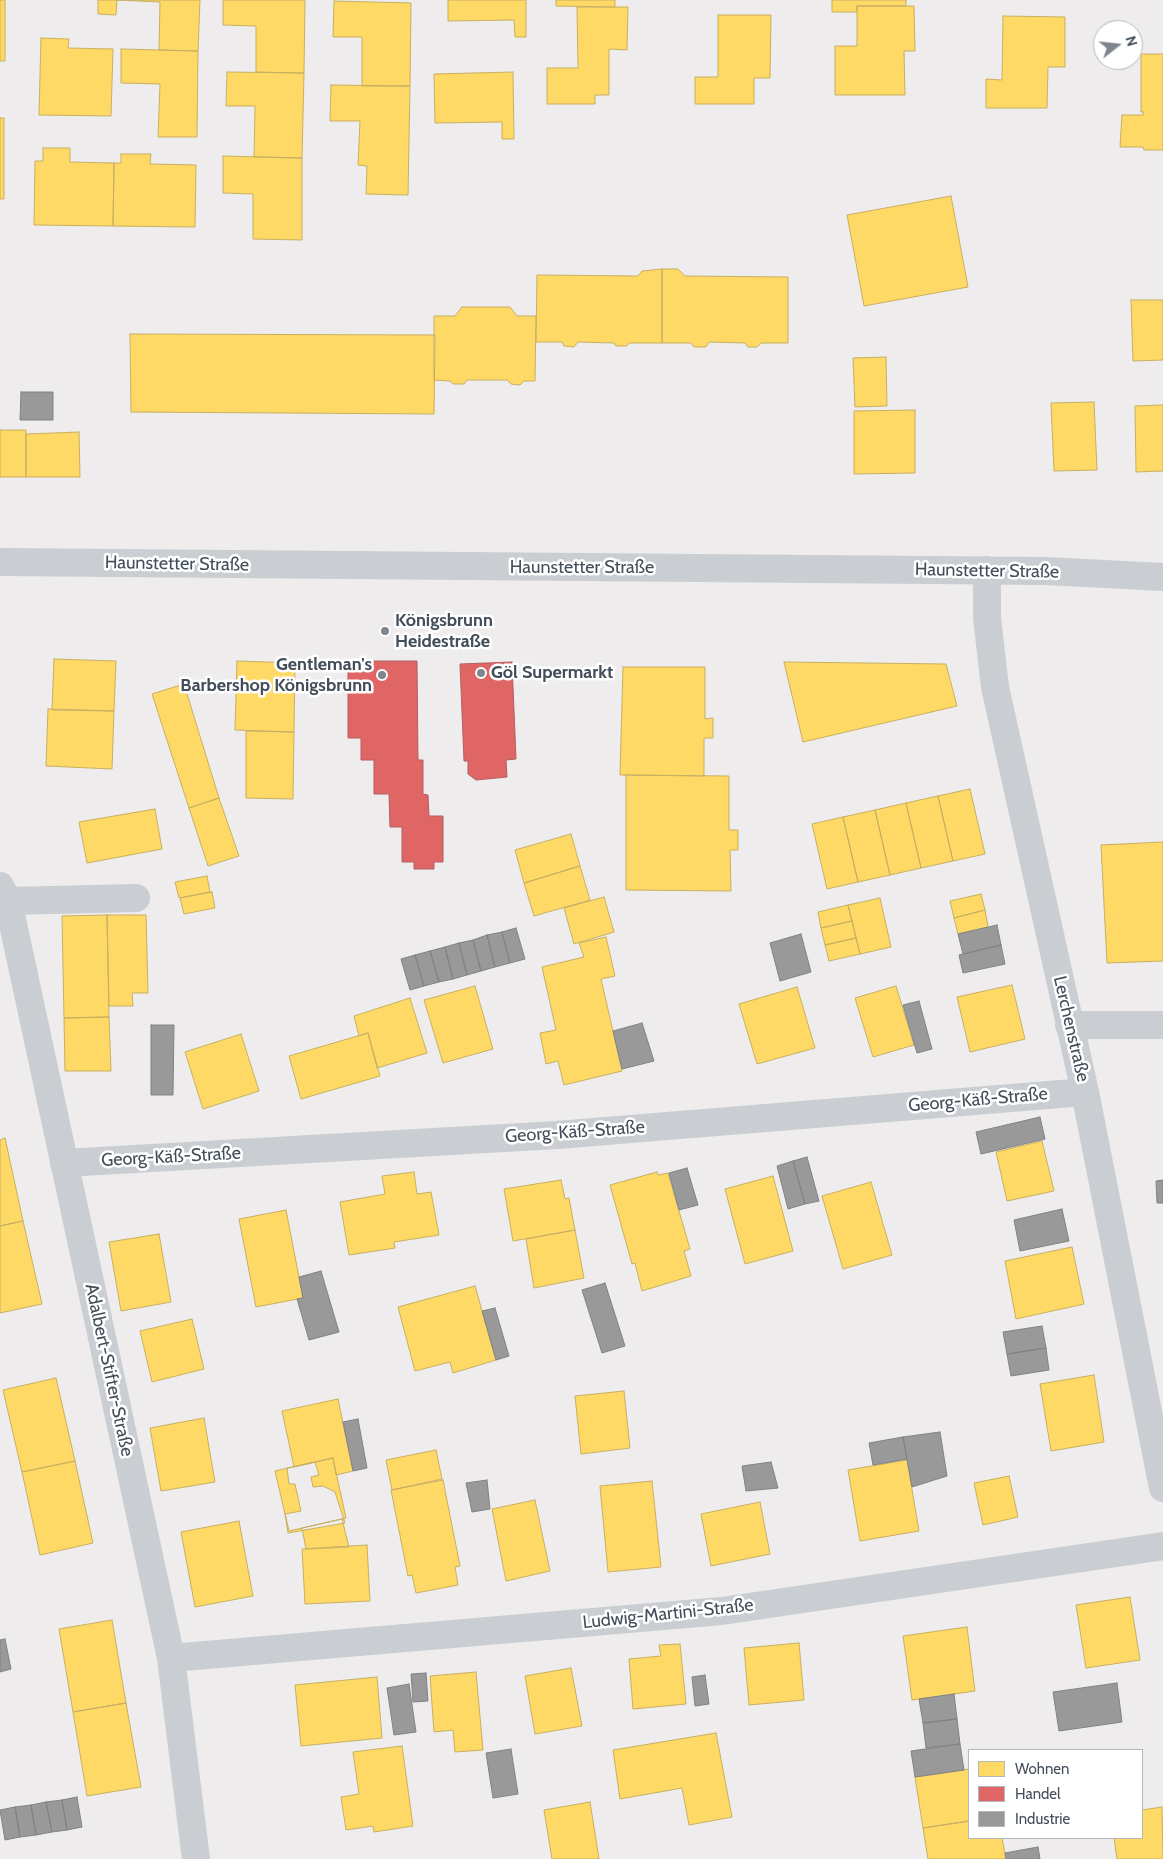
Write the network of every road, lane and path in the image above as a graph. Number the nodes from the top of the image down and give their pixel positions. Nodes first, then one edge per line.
1 (0, 562) edge
2 (987, 570) junction
3 (1163, 576) edge
4 (4, 893) edge
5 (136, 898) dead end
6 (1069, 1025) junction
7 (1163, 1025) edge
8 (1085, 1092) junction
9 (64, 1163) junction
10 (1163, 1488) edge
11 (1163, 1546) edge
12 (171, 1658) junction
13 (196, 1859) edge

1 - 2 street, Haunstetter Straße
2 - 3 street, Haunstetter Straße
2 - 6 street, Lerchenstraße
4 - 5 street
4 - 9 street, Adalbert-Stifter-Straße
6 - 7 street
6 - 8 street, Lerchenstraße
8 - 9 street, Georg-Käß-Straße
8 - 10 street, Lerchenstraße
9 - 12 street, Adalbert-Stifter-Straße
11 - 12 street, Ludwig-Martini-Straße
12 - 13 street, Adalbert-Stifter-Straße

